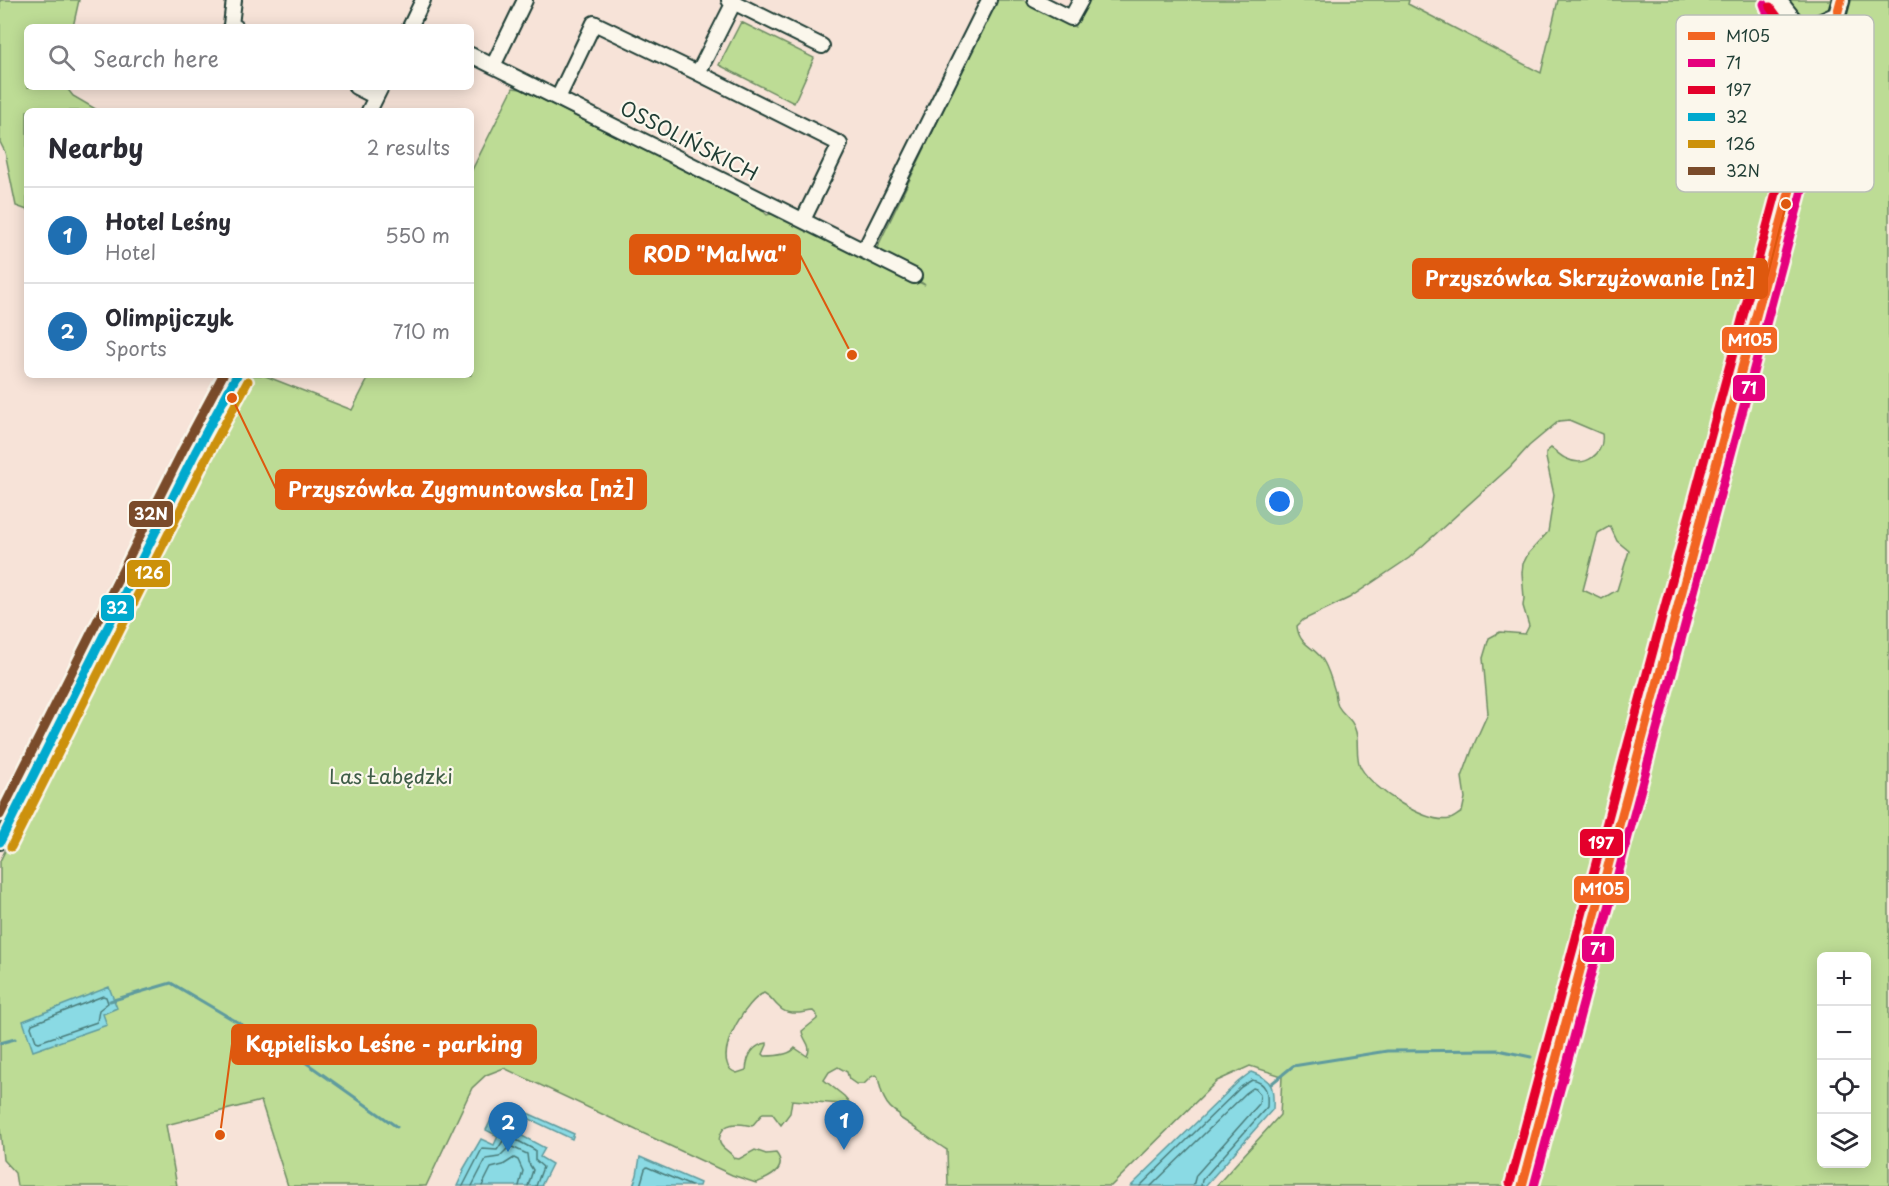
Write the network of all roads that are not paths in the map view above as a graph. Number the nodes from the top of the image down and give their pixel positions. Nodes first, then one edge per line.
1 (234, 0) edge
2 (525, 0) edge
3 (988, 0) edge
4 (1081, 0) edge
5 (1777, 0) edge
6 (421, 1) edge
7 (731, 1) edge
8 (1039, 1) edge
9 (1782, 15) edge
10 (1790, 15) edge
11 (231, 24) edge
12 (412, 24) edge
13 (822, 46) dead end
14 (474, 57) edge
15 (493, 66) junction
16 (698, 73) junction
17 (378, 92) edge
18 (558, 98) junction
19 (370, 108) edge
20 (1789, 192) edge
21 (803, 220) junction
22 (864, 251) junction
23 (914, 276) dead end
24 (235, 378) edge
25 (0, 842) edge
26 (1522, 1186) edge

1 - 11 street
2 - 15 street
3 - 22 street
4 - 8 street
5 - 9 street
5 - 10 street
6 - 12 street
7 - 13 street
7 - 16 street
14 - 15 street, OSSOLIŃSKICH
15 - 18 street, OSSOLIŃSKICH
16 - 18 street
16 - 21 street
17 - 19 street
18 - 21 street, OSSOLIŃSKICH
20 - 26 main road
21 - 22 street, OSSOLIŃSKICH
22 - 23 street, OSSOLIŃSKICH
24 - 25 street

